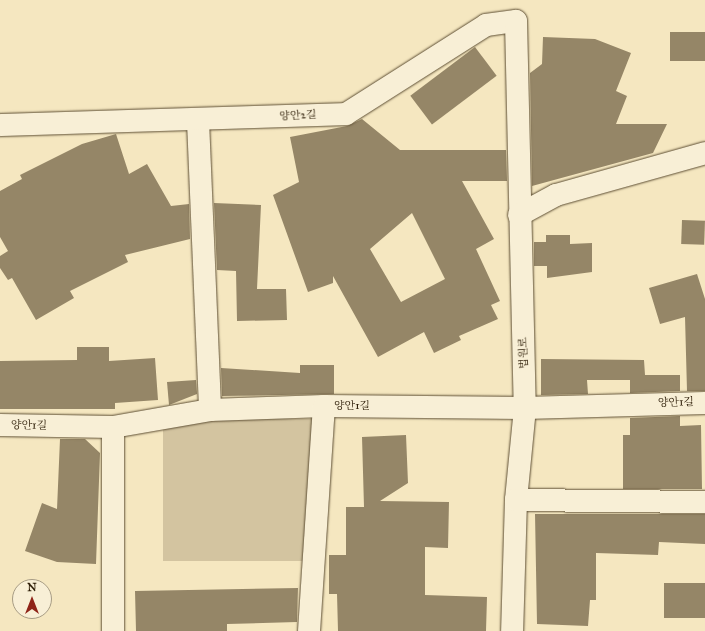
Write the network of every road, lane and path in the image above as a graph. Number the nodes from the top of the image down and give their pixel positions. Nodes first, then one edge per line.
1 (515, 74) joint
2 (198, 121) junction
3 (0, 125) edge
4 (705, 153) edge
5 (519, 215) junction
6 (705, 403) edge
7 (324, 406) junction
8 (525, 408) junction
9 (210, 410) junction
10 (0, 425) edge
11 (113, 427) junction
12 (516, 500) junction
13 (705, 502) edge
14 (113, 631) edge
15 (309, 631) edge
16 (512, 631) edge

1 - 2 street, 양안2길
1 - 5 street, 법원로
2 - 3 street, 양안2길
2 - 9 street
4 - 5 street
5 - 8 street, 법원로
6 - 8 street, 양안1길
7 - 8 street, 양안1길
7 - 9 street, 양안1길
7 - 15 street
8 - 12 street, 법원로
9 - 11 street, 양안1길
10 - 11 street, 양안1길
11 - 14 street
12 - 13 street
12 - 16 street, 법원로

